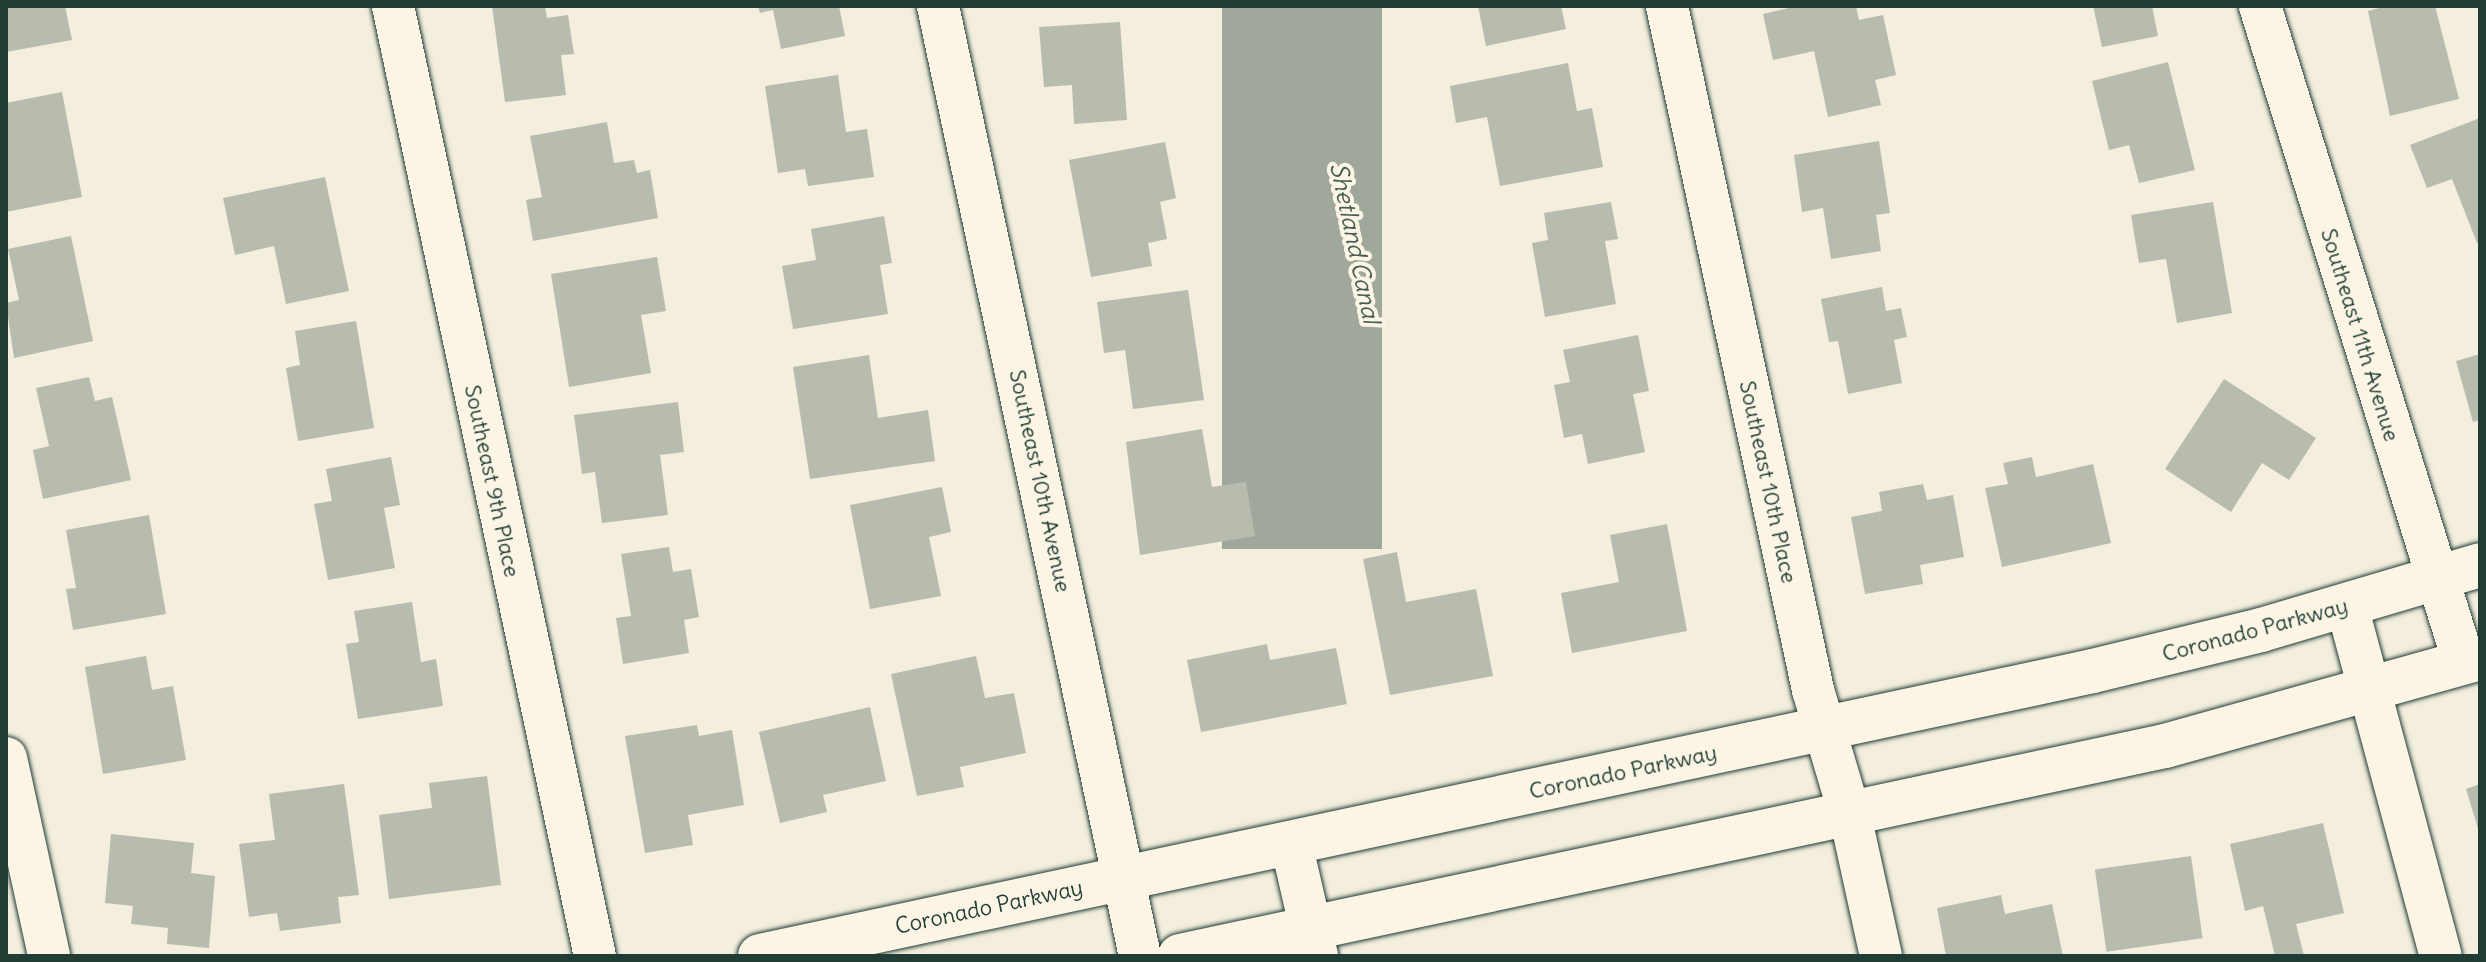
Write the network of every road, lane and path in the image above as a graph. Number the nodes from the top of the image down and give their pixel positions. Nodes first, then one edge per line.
1 (393, 6) edge
2 (938, 6) edge
3 (1667, 6) edge
4 (2260, 6) edge
5 (2480, 565) edge
6 (2434, 579) junction
7 (2347, 606) junction
8 (2472, 661) edge
9 (2372, 691) junction
10 (1825, 730) junction
11 (6, 758) edge
12 (1850, 815) junction
13 (1291, 843) junction
14 (1124, 878) junction
15 (1314, 942) edge
16 (49, 956) edge
17 (595, 956) edge
18 (760, 956) edge
19 (1140, 956) edge
20 (1180, 956) edge
21 (1881, 956) edge
22 (2441, 956) edge

1 - 17 street, Southeast 9th Place
2 - 14 street, Southeast 10th Avenue
3 - 10 street, Southeast 10th Place
4 - 6 street, Southeast 11th Avenue
5 - 6 street, Coronado Parkway
6 - 7 street, Coronado Parkway
6 - 8 street, Southeast 11th Avenue
7 - 9 street
7 - 10 street, Coronado Parkway
8 - 9 street
9 - 12 street
9 - 22 street
10 - 12 street, Southeast 10th Place
10 - 13 street, Coronado Parkway
11 - 16 street
12 - 15 street
12 - 21 street, Southeast 10th Place
13 - 14 street, Coronado Parkway
13 - 15 street
14 - 18 street, Coronado Parkway
14 - 19 street, Southeast 10th Avenue
15 - 20 street

